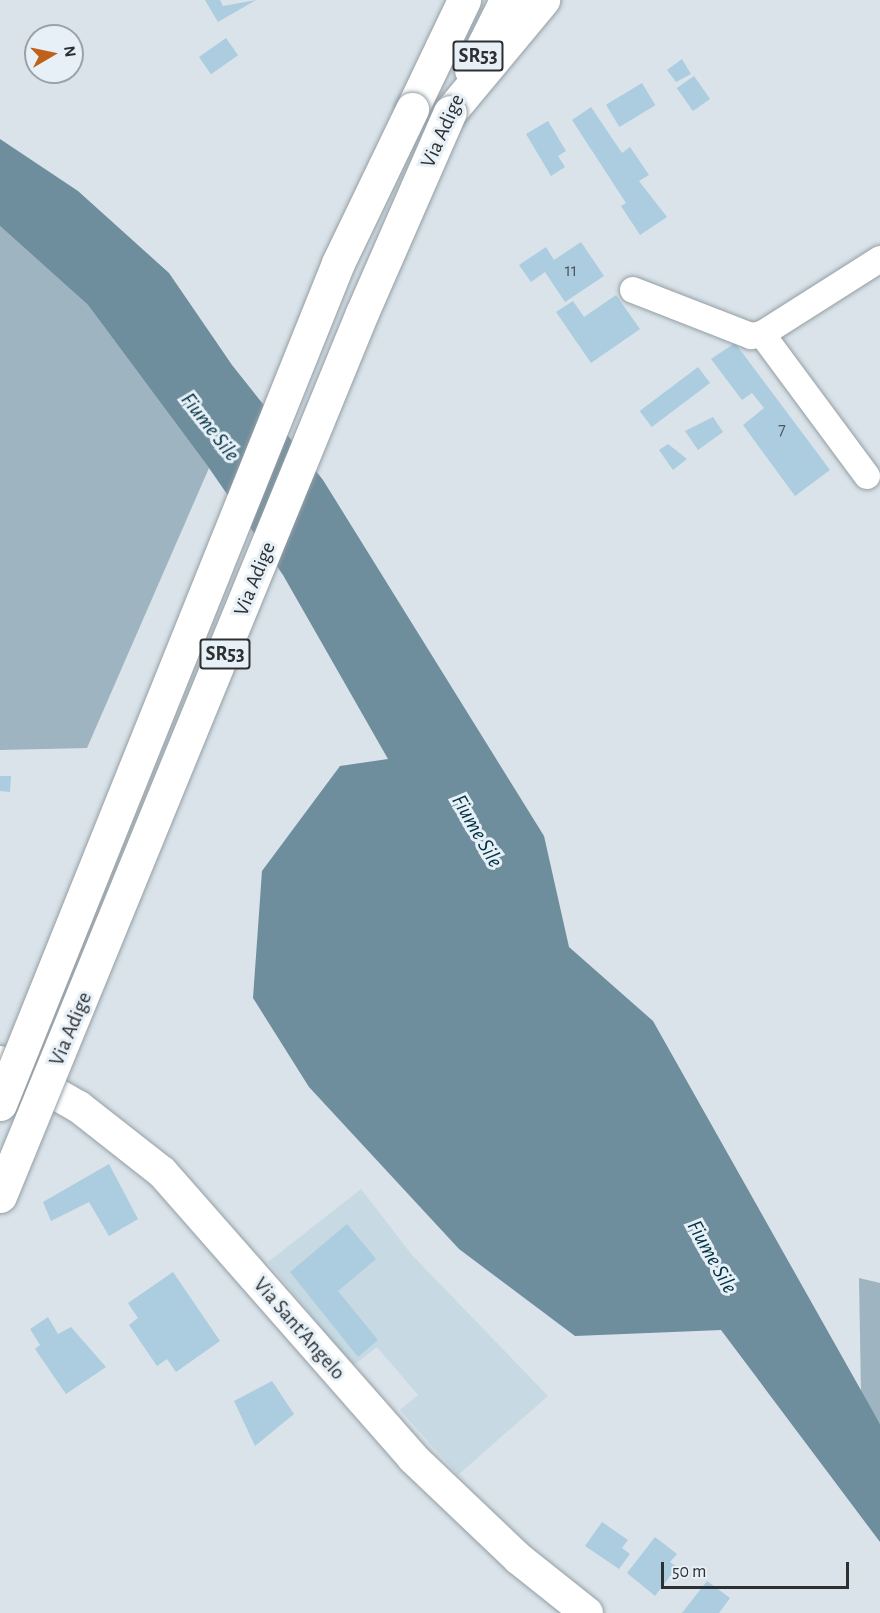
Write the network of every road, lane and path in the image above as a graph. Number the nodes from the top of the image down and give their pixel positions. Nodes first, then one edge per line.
1 (438, 0) edge
2 (464, 0) edge
3 (506, 0) edge
4 (543, 0) edge
5 (412, 109) junction
6 (450, 112) junction
7 (880, 259) edge
8 (633, 290) dead end
9 (762, 334) junction
10 (867, 476) dead end
11 (0, 1062) edge
12 (0, 1104) edge
13 (0, 1196) edge
14 (587, 1613) edge

1 - 5 highway
2 - 5 highway, Via Adige / SR53
3 - 6 highway, Via Adige / SR53
4 - 6 highway
5 - 12 highway, Via Adige / SR53, bridge
6 - 13 highway, Via Adige / SR53, bridge
7 - 9 street
8 - 9 street
9 - 10 street
11 - 14 street, Via Sant'Angelo

